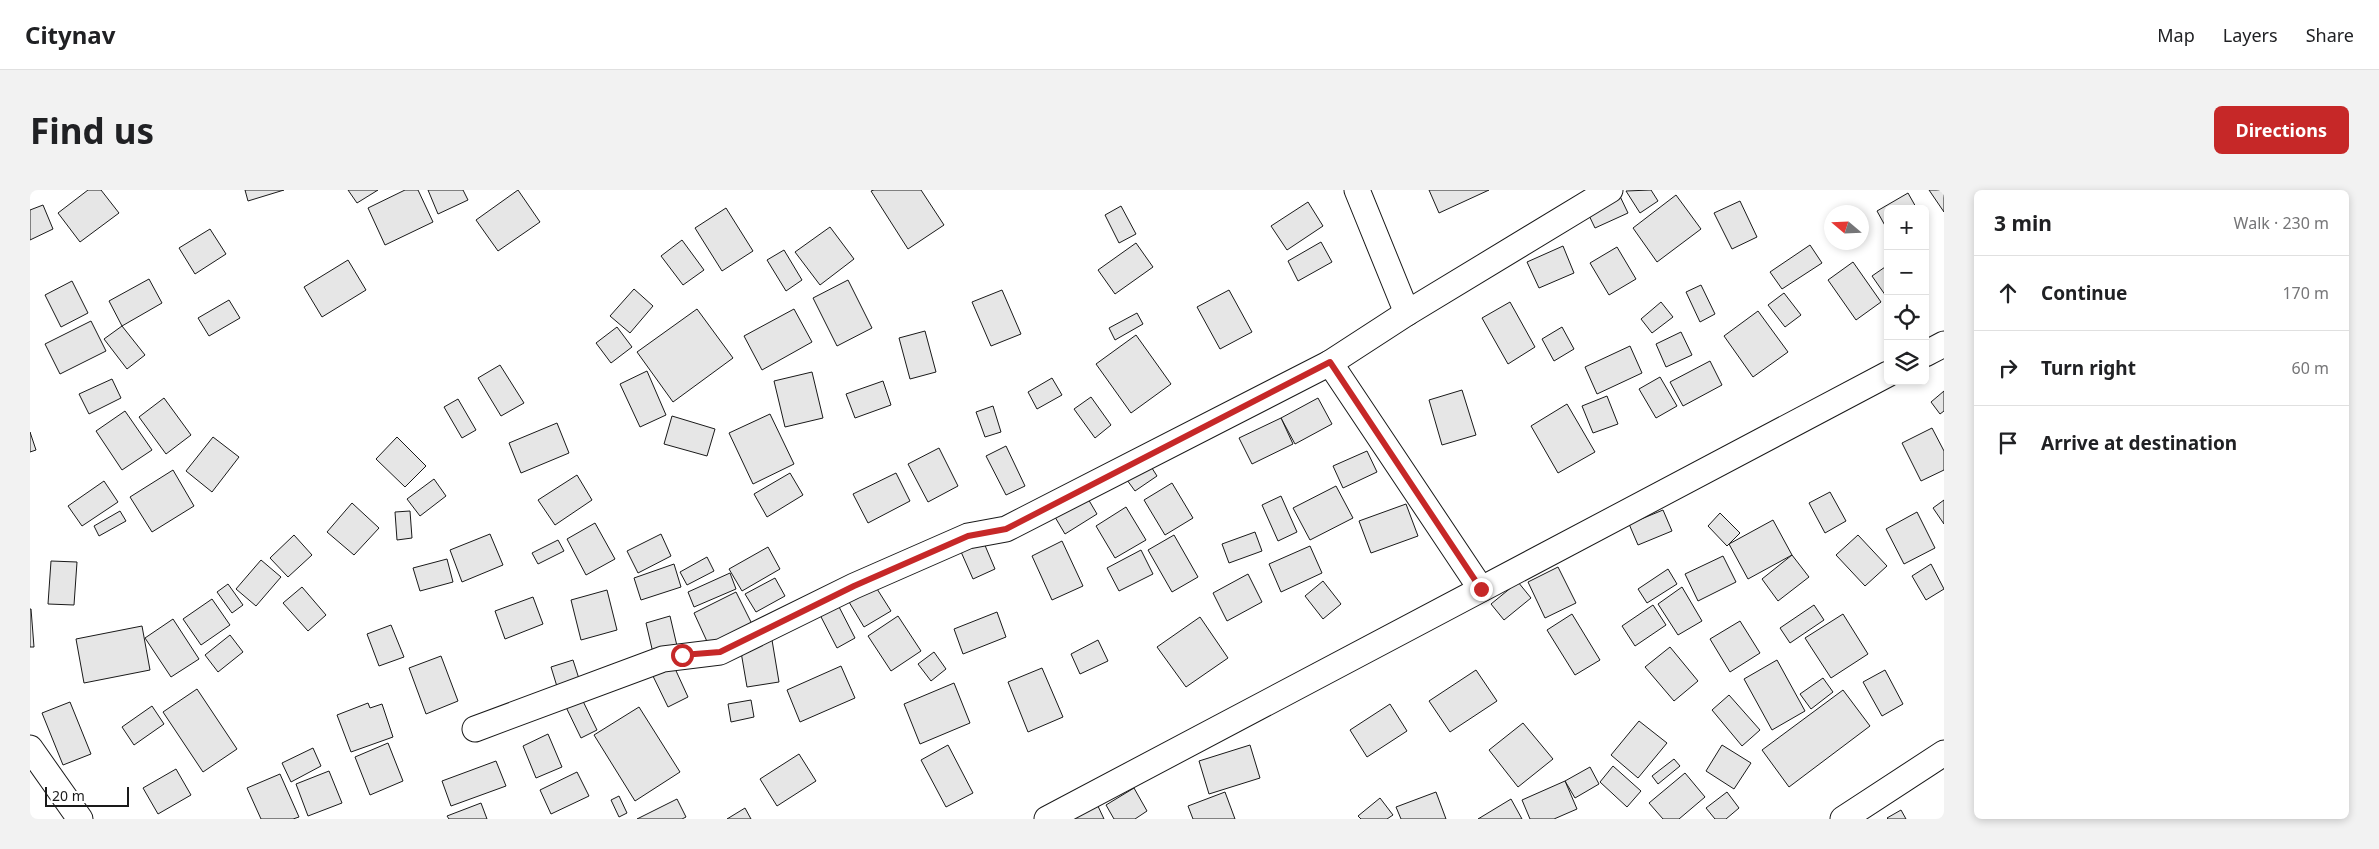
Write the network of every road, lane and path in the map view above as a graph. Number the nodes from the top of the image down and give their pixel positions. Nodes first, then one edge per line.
1 (1357, 190) edge
2 (1610, 190) edge
3 (1407, 313) junction
4 (1944, 344) edge
5 (1929, 352) edge
6 (1330, 362) junction
7 (1884, 376) edge
8 (1481, 589) junction
9 (475, 729) dead end
10 (30, 748) edge
11 (1944, 753) edge
12 (80, 819) edge
13 (1047, 819) edge
14 (1843, 819) edge

1 - 3 street
2 - 3 street
3 - 6 street
4 - 5 street
6 - 8 street
6 - 9 street
7 - 8 street
8 - 13 street
10 - 12 street
11 - 14 street

